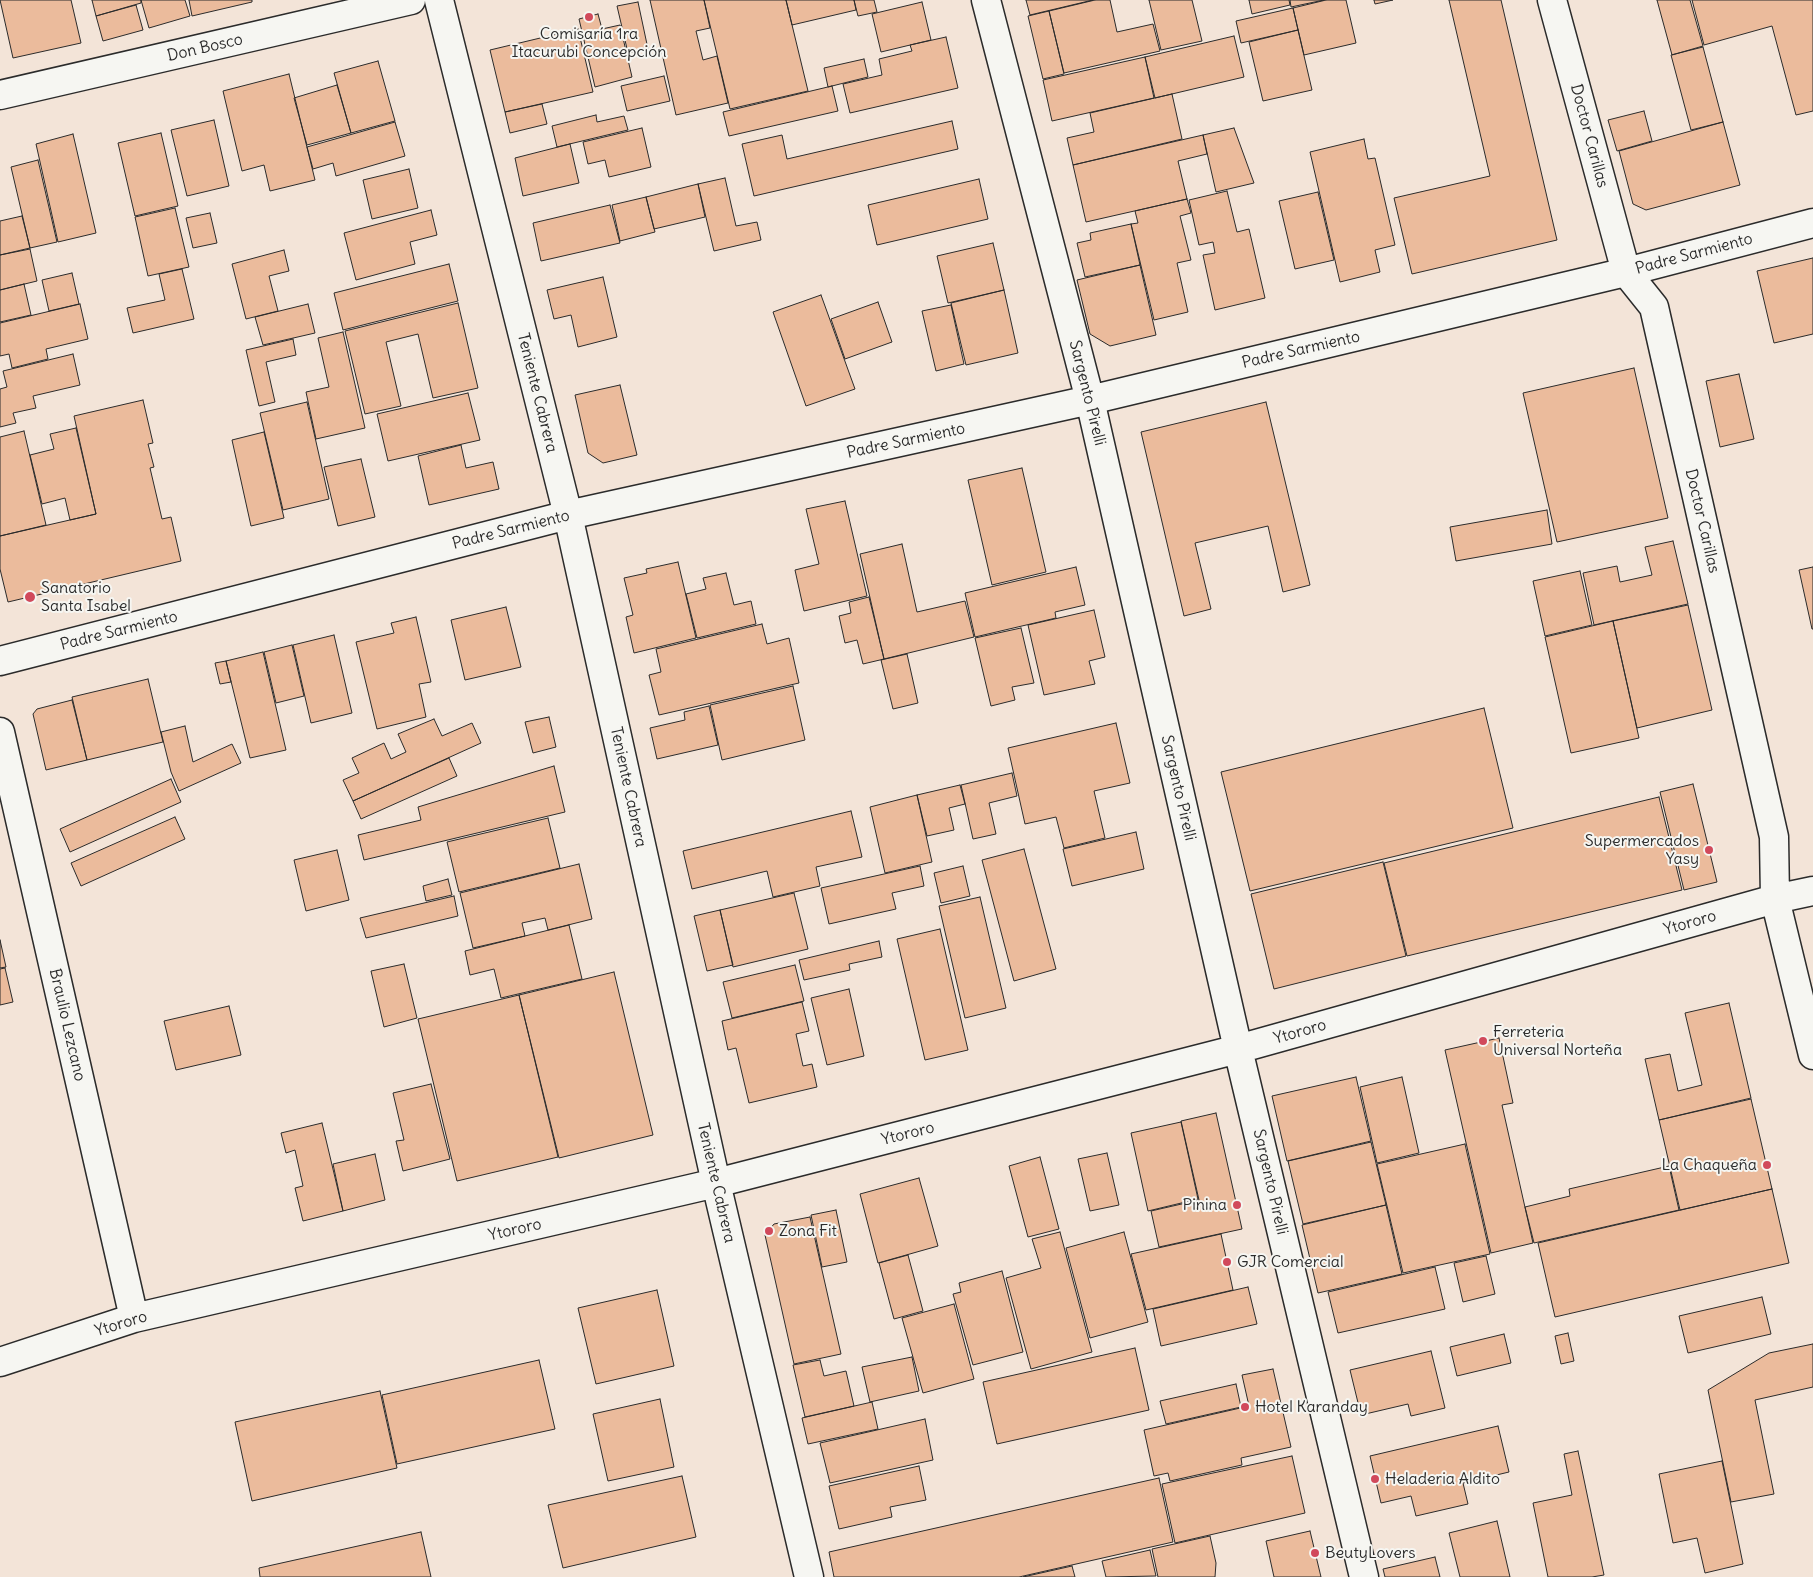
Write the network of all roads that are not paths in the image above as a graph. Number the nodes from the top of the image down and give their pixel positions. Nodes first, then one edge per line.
1 (411, 0) edge
2 (439, 0) edge
3 (986, 0) edge
4 (1552, 0) edge
5 (0, 95) edge
6 (1813, 223) edge
7 (1626, 272) junction
8 (1090, 400) junction
9 (568, 515) junction
10 (0, 661) edge
11 (0, 732) edge
12 (1813, 891) edge
13 (1775, 899) junction
14 (1238, 1049) junction
15 (1813, 1055) edge
16 (716, 1183) junction
17 (134, 1318) junction
18 (0, 1362) edge
19 (808, 1577) edge
20 (1364, 1577) edge

1 - 5 street, Don Bosco
2 - 9 street, Teniente Cabrera
3 - 8 street, Sargento Pirelli
4 - 7 street, Doctor Carillas
6 - 7 street, Padre Sarmiento
7 - 8 street, Padre Sarmiento
7 - 13 street, Doctor Carillas
8 - 9 street, Padre Sarmiento
8 - 14 street, Sargento Pirelli
9 - 10 street, Padre Sarmiento
9 - 16 street, Teniente Cabrera
11 - 17 street, Braulio Lezcano
12 - 13 street, Ytororo
13 - 14 street, Ytororo
13 - 15 street, Doctor Carillas
14 - 16 street, Ytororo
14 - 20 street, Sargento Pirelli
16 - 17 street, Ytororo
16 - 19 street, Teniente Cabrera
17 - 18 street, Ytororo

